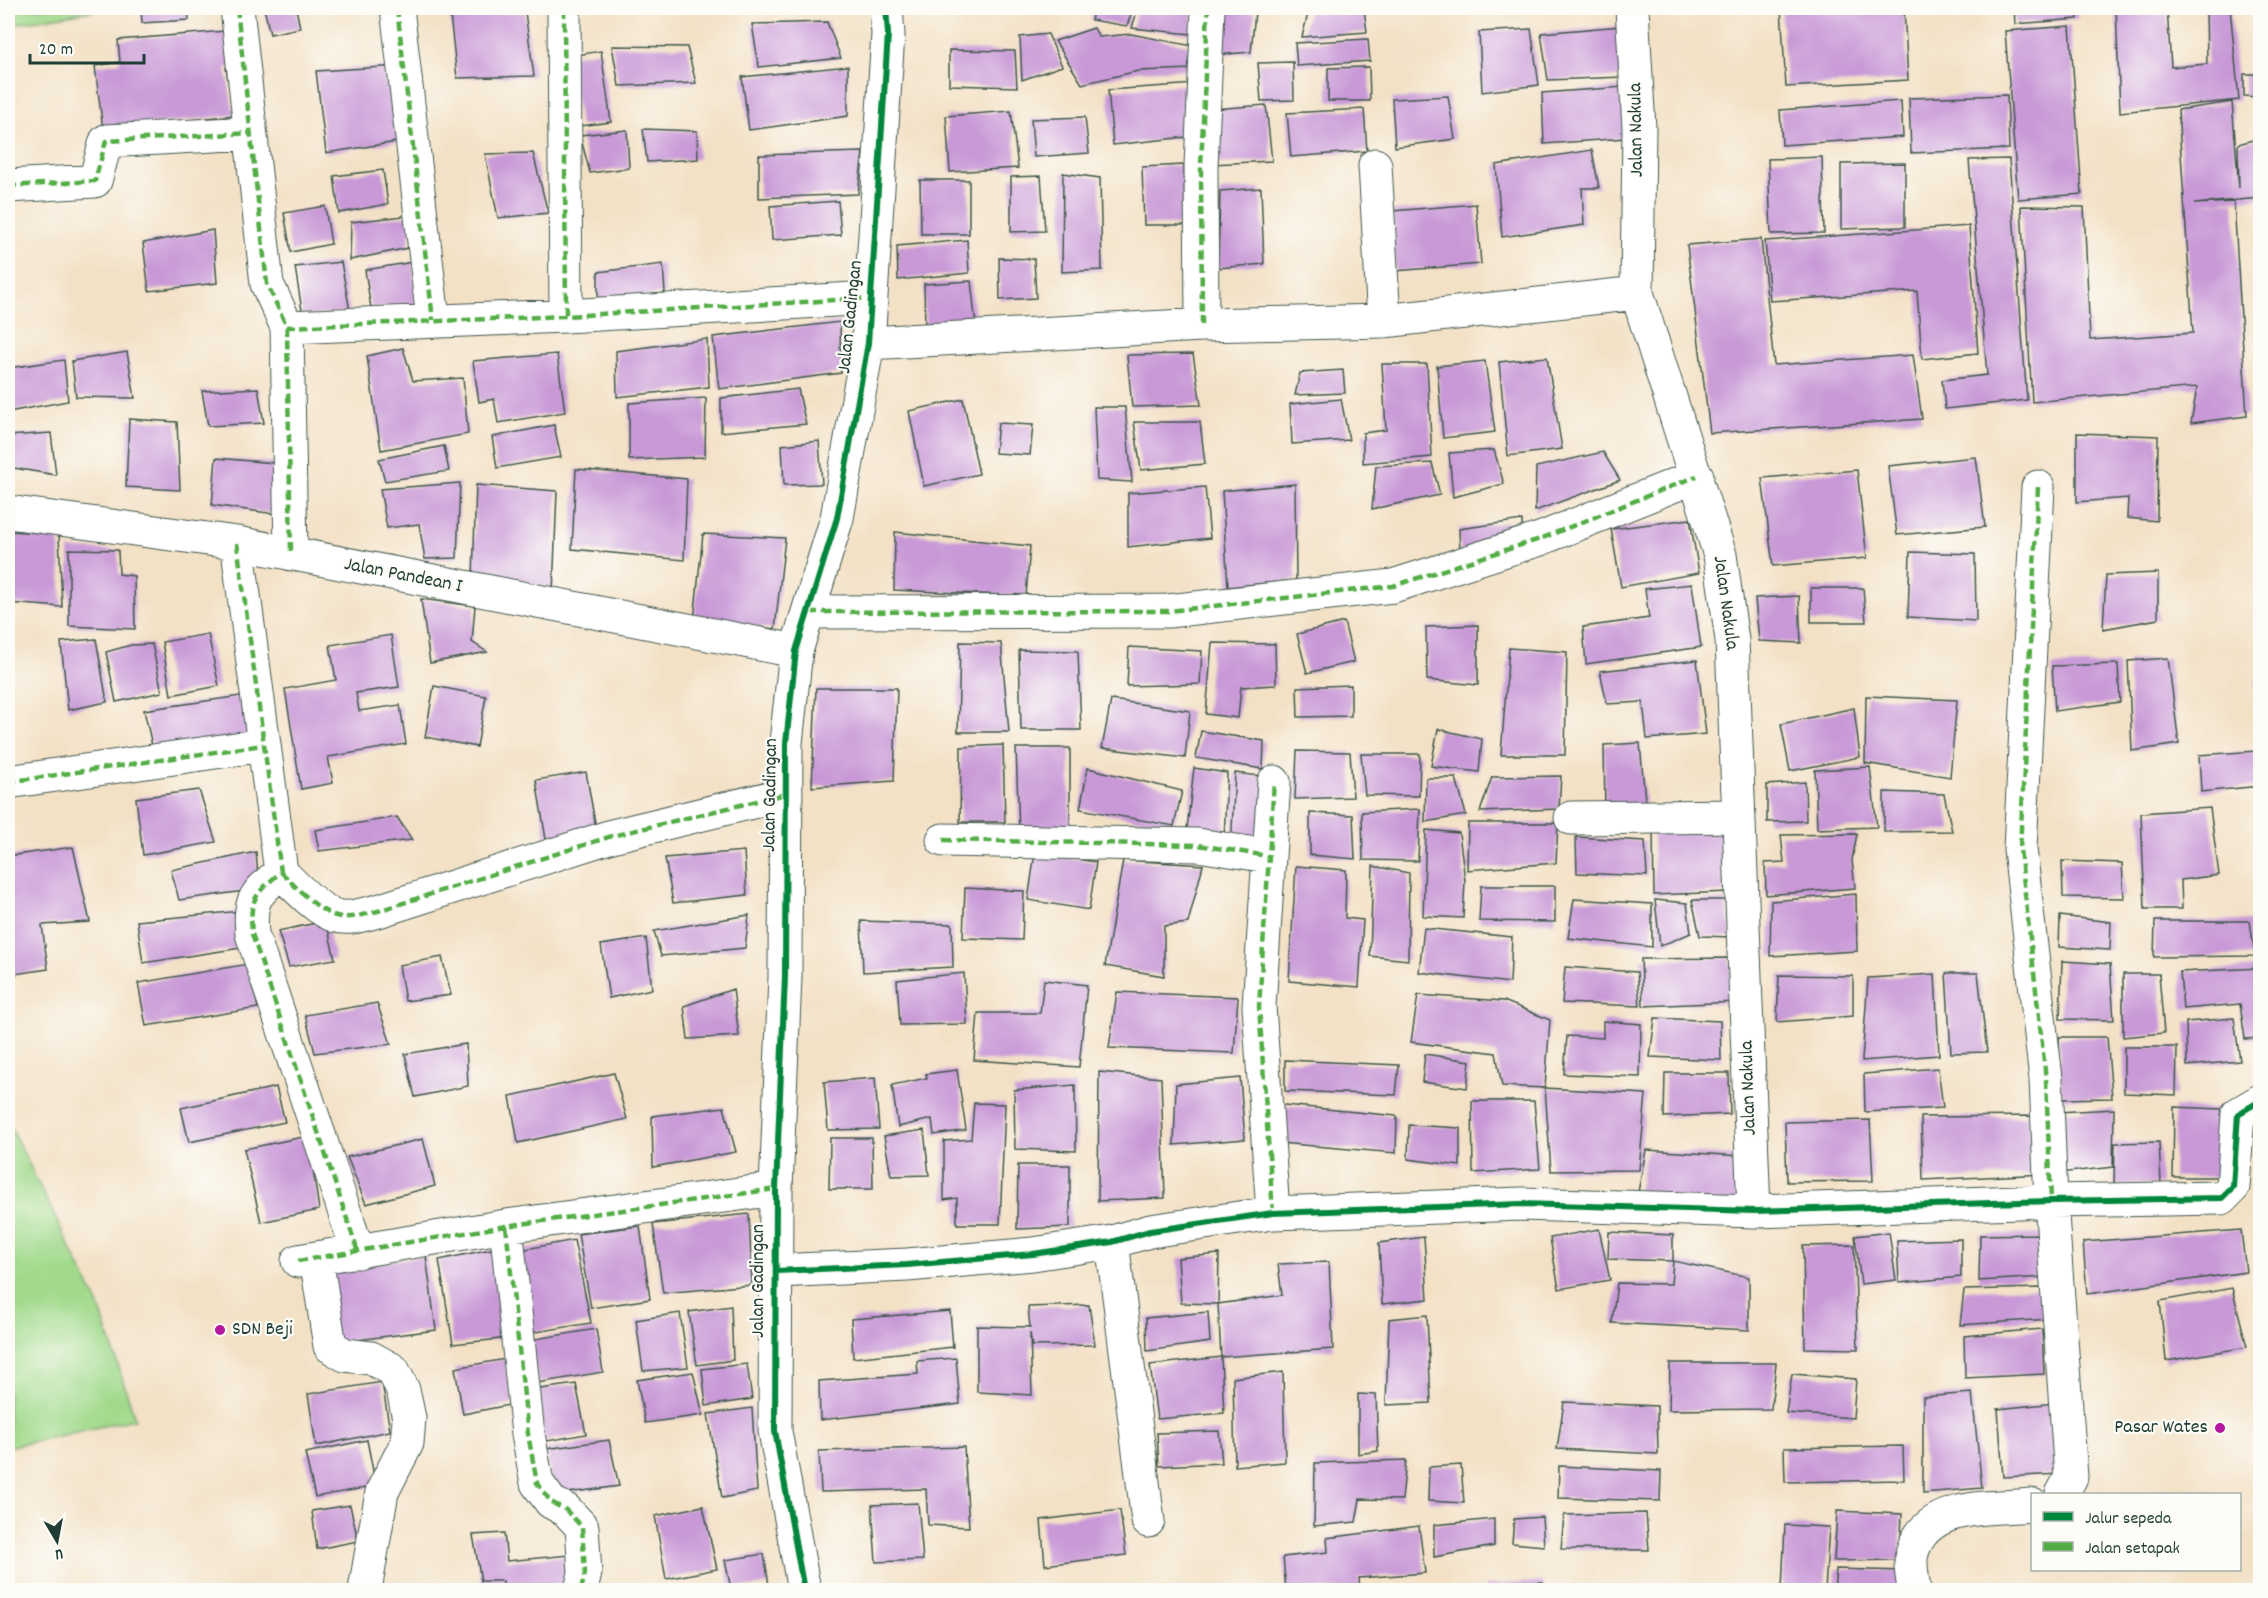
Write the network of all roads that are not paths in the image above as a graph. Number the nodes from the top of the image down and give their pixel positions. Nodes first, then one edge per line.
1 (237, 8) edge
2 (397, 8) edge
3 (564, 8) edge
4 (886, 8) edge
5 (1208, 8) edge
6 (1632, 8) edge
7 (250, 133) junction
8 (1375, 165) dead end
9 (8, 186) edge
10 (1637, 293) junction
11 (870, 298) junction
12 (566, 316) junction
13 (433, 320) junction
14 (1384, 321) junction
15 (1202, 325) junction
16 (287, 327) junction
17 (868, 343) junction
18 (1697, 476) junction
19 (2038, 487) dead end
20 (8, 512) edge
21 (237, 543) junction
22 (291, 554) junction
23 (809, 612) junction
24 (796, 651) junction
25 (262, 745) junction
26 (8, 782) edge
27 (1274, 782) dead end
28 (786, 794) junction
29 (1737, 816) junction
30 (1571, 818) dead end
31 (943, 840) dead end
32 (1268, 856) junction
33 (281, 872) junction
34 (2260, 1101) edge
35 (776, 1190) junction
36 (2051, 1200) junction
37 (1754, 1211) junction
38 (1273, 1213) junction
39 (506, 1226) junction
40 (1112, 1242) junction
41 (358, 1252) junction
42 (776, 1272) junction
43 (2063, 1493) edge
44 (2031, 1505) edge
45 (1148, 1521) dead end
46 (365, 1590) edge
47 (581, 1590) edge
48 (804, 1590) edge
49 (1914, 1590) edge

1 - 7 street
2 - 13 street
3 - 12 street
4 - 11 street, Jalan Gadingan
5 - 15 street
6 - 10 street, Jalan Nakula
7 - 9 street
7 - 16 street
8 - 14 street
10 - 14 street
10 - 18 street, Jalan Nakula
11 - 12 street
11 - 17 street, Jalan Gadingan
12 - 13 street
13 - 16 street
14 - 15 street
15 - 17 street
16 - 22 street
17 - 23 street, Jalan Gadingan
18 - 23 street
18 - 29 street, Jalan Nakula
19 - 36 street
20 - 21 street, Jalan Pandean I
21 - 22 street, Jalan Pandean I
21 - 25 street
22 - 24 street, Jalan Pandean I
23 - 24 street, Jalan Gadingan
24 - 28 street, Jalan Gadingan
25 - 26 street
25 - 33 street
27 - 32 street
28 - 33 street
28 - 35 street, Jalan Gadingan
29 - 30 street
29 - 37 street, Jalan Nakula
31 - 32 street
32 - 38 street
33 - 41 street
34 - 36 street
35 - 39 street
35 - 42 street, Jalan Gadingan
36 - 37 street
36 - 43 street
37 - 38 street
38 - 40 street
39 - 41 street
39 - 47 street
40 - 42 street
40 - 45 street
41 - 46 street
42 - 48 street, Jalan Gadingan
44 - 49 street

